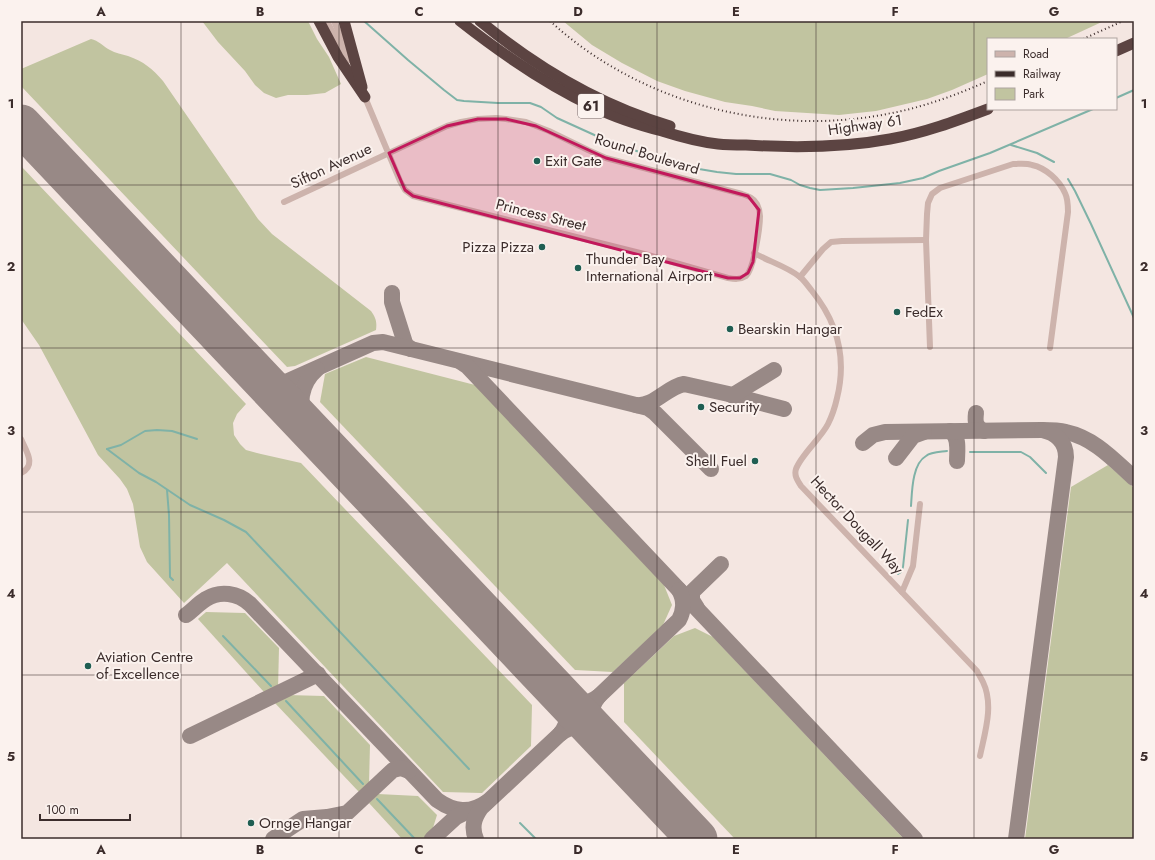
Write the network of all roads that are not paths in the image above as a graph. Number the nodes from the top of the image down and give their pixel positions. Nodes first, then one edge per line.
1 (318, 21) edge
2 (327, 21) edge
3 (334, 21) edge
4 (344, 21) edge
5 (460, 21) edge
6 (480, 21) edge
7 (490, 21) edge
8 (1134, 42) edge
9 (1117, 50) edge
10 (520, 52) junction
11 (365, 97) junction
12 (987, 109) edge
13 (742, 145) junction
14 (389, 153) junction
15 (284, 202) dead end
16 (926, 240) junction
17 (754, 253) junction
18 (800, 277) junction
19 (930, 347) dead end
20 (1050, 348) dead end
21 (21, 439) edge
22 (21, 473) edge
23 (920, 504) dead end
24 (902, 592) junction
25 (980, 756) dead end

1 - 11 highway
2 - 11 street, Princess Street
3 - 11 street, Princess Street
4 - 11 highway
5 - 13 highway, 61
6 - 10 highway, 61
7 - 10 highway
8 - 9 highway
10 - 13 highway, 61
11 - 14 street, Princess Street
12 - 13 highway, Highway 61 / 61
14 - 15 street, Sifton Avenue
14 - 17 street, Princess Street
14 - 17 street, Round Boulevard
16 - 18 street
16 - 19 street
16 - 20 street
17 - 18 street
18 - 24 street, Hector Dougall Way
21 - 22 street
23 - 24 street
24 - 25 street, Hector Dougall Way

